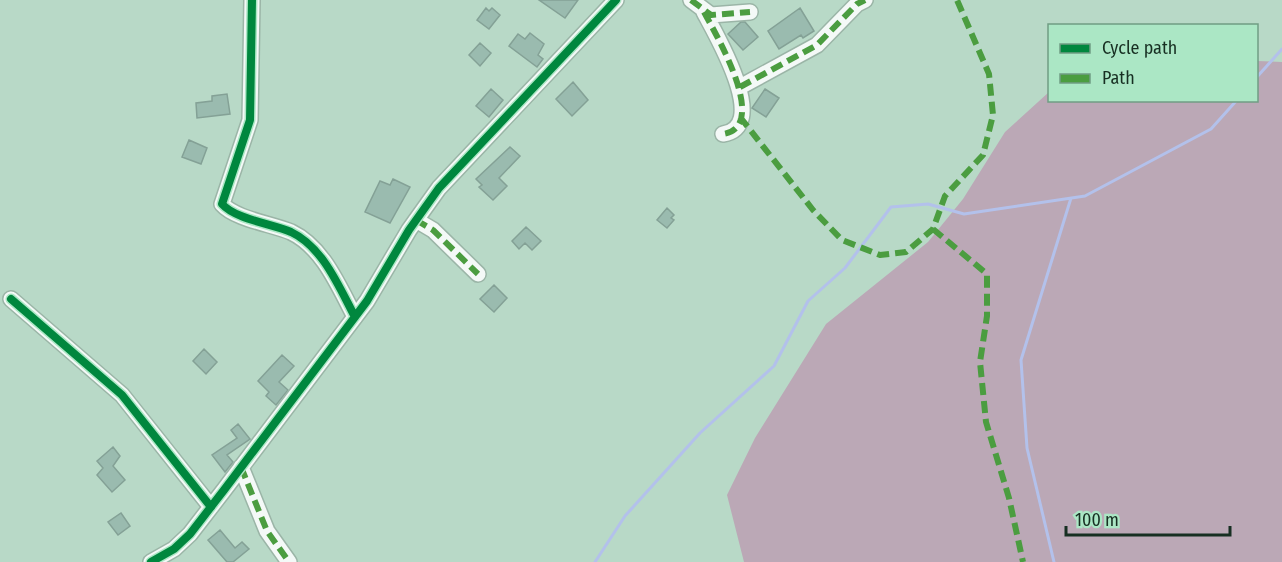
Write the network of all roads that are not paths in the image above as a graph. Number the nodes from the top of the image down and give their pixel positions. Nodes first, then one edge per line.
1 (252, 0) edge
2 (616, 0) edge
3 (691, 0) edge
4 (865, 0) edge
5 (704, 12) junction
6 (750, 12) dead end
7 (740, 87) junction
8 (723, 134) dead end
9 (416, 220) junction
10 (478, 274) dead end
11 (11, 299) dead end
12 (355, 317) junction
13 (241, 467) junction
14 (211, 507) junction
15 (151, 562) edge
16 (289, 562) edge

1 - 12 street
2 - 9 street
3 - 5 street
4 - 7 street
5 - 6 street
5 - 7 street
7 - 8 street
9 - 10 street
9 - 12 street
11 - 14 street
12 - 13 street
13 - 14 street
13 - 16 street
14 - 15 street

